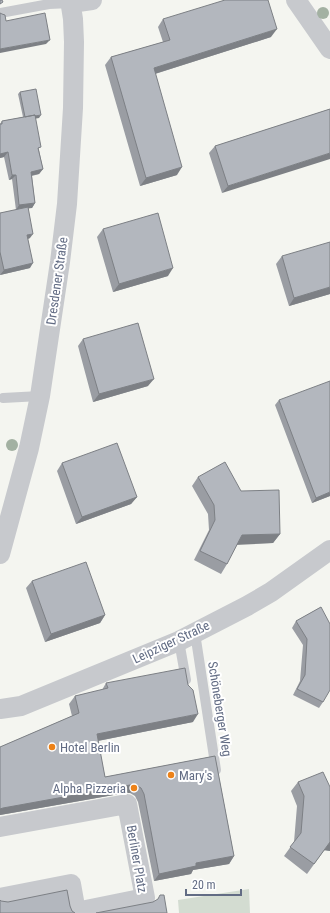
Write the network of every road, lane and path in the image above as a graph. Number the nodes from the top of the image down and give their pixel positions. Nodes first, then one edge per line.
1 (92, 0) edge
2 (296, 0) edge
3 (71, 1) edge
4 (0, 13) edge
5 (330, 49) edge
6 (40, 396) junction
7 (2, 398) dead end
8 (5, 520) edge
9 (330, 550) edge
10 (0, 554) edge
11 (187, 637) junction
12 (188, 692) edge
13 (0, 709) edge
14 (219, 782) edge
15 (0, 828) edge
16 (0, 898) edge

1 - 3 street
2 - 5 street
3 - 4 lane
3 - 6 street, Dresdener Straße
6 - 7 lane
6 - 8 street, Dresdener Straße
8 - 10 street, Dresdener Straße
9 - 11 street, Leipziger Straße
11 - 12 lane
11 - 13 street, Leipziger Straße
11 - 14 lane, Schöneberger Weg
15 - 16 street, Berliner Platz

